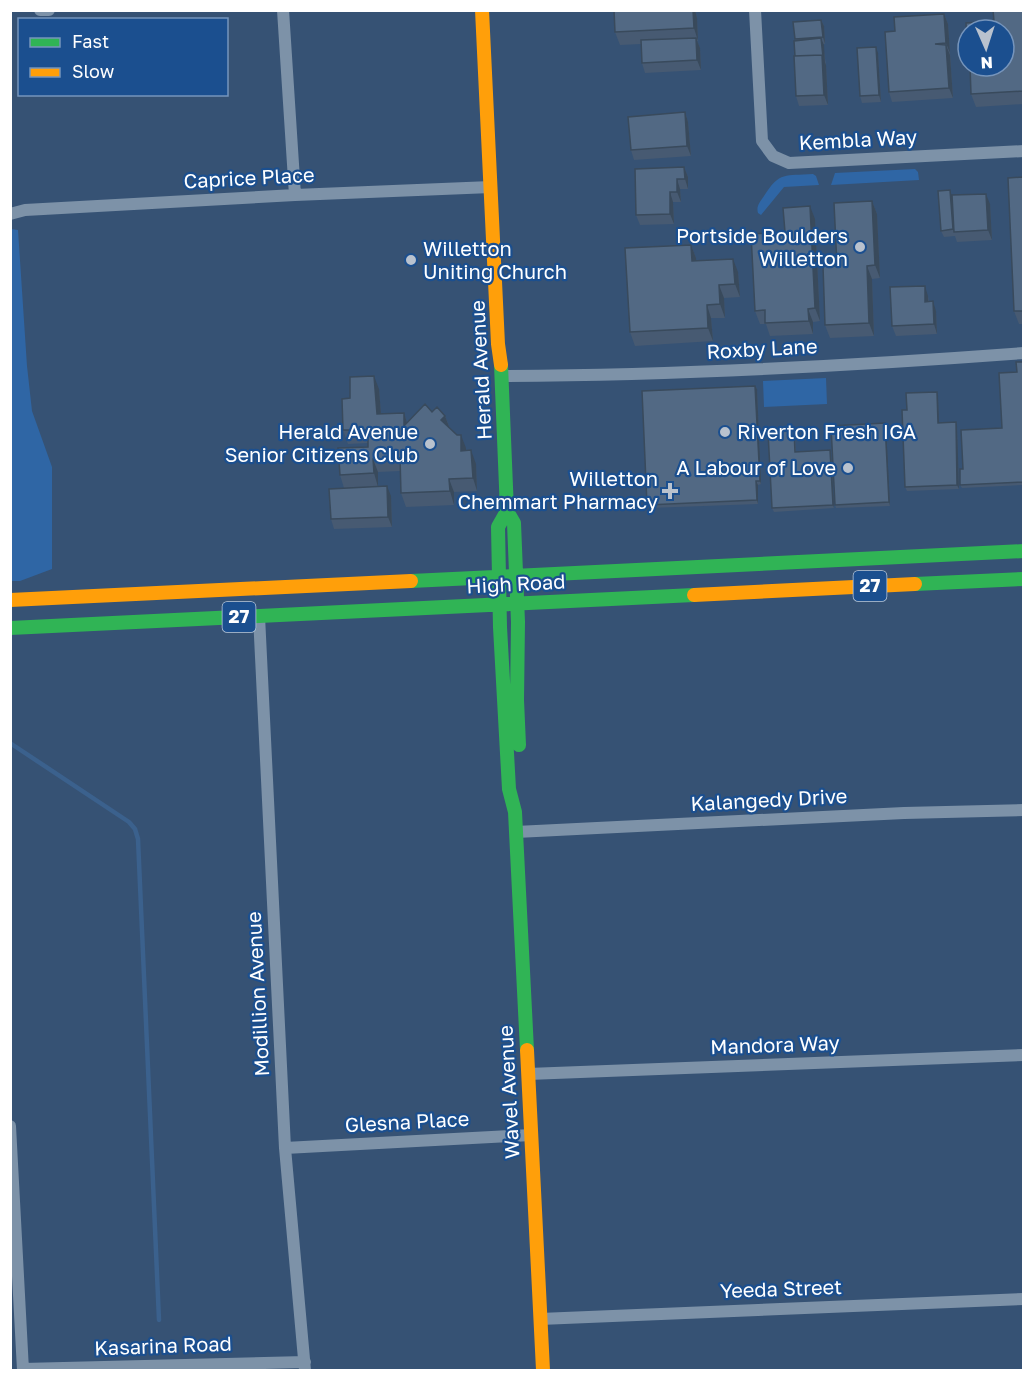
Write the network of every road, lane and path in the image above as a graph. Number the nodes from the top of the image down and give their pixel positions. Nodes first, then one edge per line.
1 (40, 10) edge
2 (49, 10) edge
3 (283, 10) edge
4 (482, 10) edge
5 (755, 10) edge
6 (1023, 151) edge
7 (491, 187) junction
8 (295, 195) junction
9 (10, 214) edge
10 (1023, 353) edge
11 (503, 376) junction
12 (507, 512) junction
13 (1023, 551) edge
14 (499, 576) junction
15 (516, 576) junction
16 (1023, 579) edge
17 (10, 600) edge
18 (517, 603) junction
19 (500, 604) junction
20 (259, 616) junction
21 (10, 628) edge
22 (1023, 810) edge
23 (515, 812) junction
24 (516, 832) junction
25 (1023, 1055) edge
26 (528, 1074) junction
27 (10, 1126) edge
28 (531, 1135) junction
29 (285, 1148) junction
30 (1023, 1299) edge
31 (540, 1319) junction
32 (305, 1366) edge
33 (23, 1370) edge
34 (543, 1371) edge

1 - 2 street
3 - 8 street
4 - 7 main road, Herald Avenue
5 - 6 street, Kembla Way
7 - 8 street, Caprice Place
7 - 11 main road, Herald Avenue
8 - 9 street, Caprice Place
10 - 11 street, Roxby Lane
11 - 12 main road, Herald Avenue
12 - 14 main road, Herald Avenue
12 - 15 main road, Herald Avenue
13 - 15 main road, High Road / 27
14 - 15 main road, High Road / 27
14 - 17 main road, High Road / 27
14 - 19 main road, Wavel Avenue
15 - 18 main road, Herald Avenue
16 - 18 main road, High Road / 27
18 - 19 main road, High Road / 27
18 - 23 main road, Wavel Avenue
19 - 20 main road, High Road / 27
19 - 23 main road, Wavel Avenue
20 - 21 main road, High Road / 27
20 - 29 street, Modillion Avenue
22 - 24 street, Kalangedy Drive
23 - 24 main road, Wavel Avenue
24 - 26 main road, Wavel Avenue
25 - 26 street, Mandora Way
26 - 28 main road, Wavel Avenue
27 - 33 street
28 - 29 street, Glesna Place
28 - 31 main road, Wavel Avenue
29 - 32 street, Modillion Avenue
30 - 31 street, Yeeda Street
31 - 34 main road, Wavel Avenue
32 - 33 street, Kasarina Road

